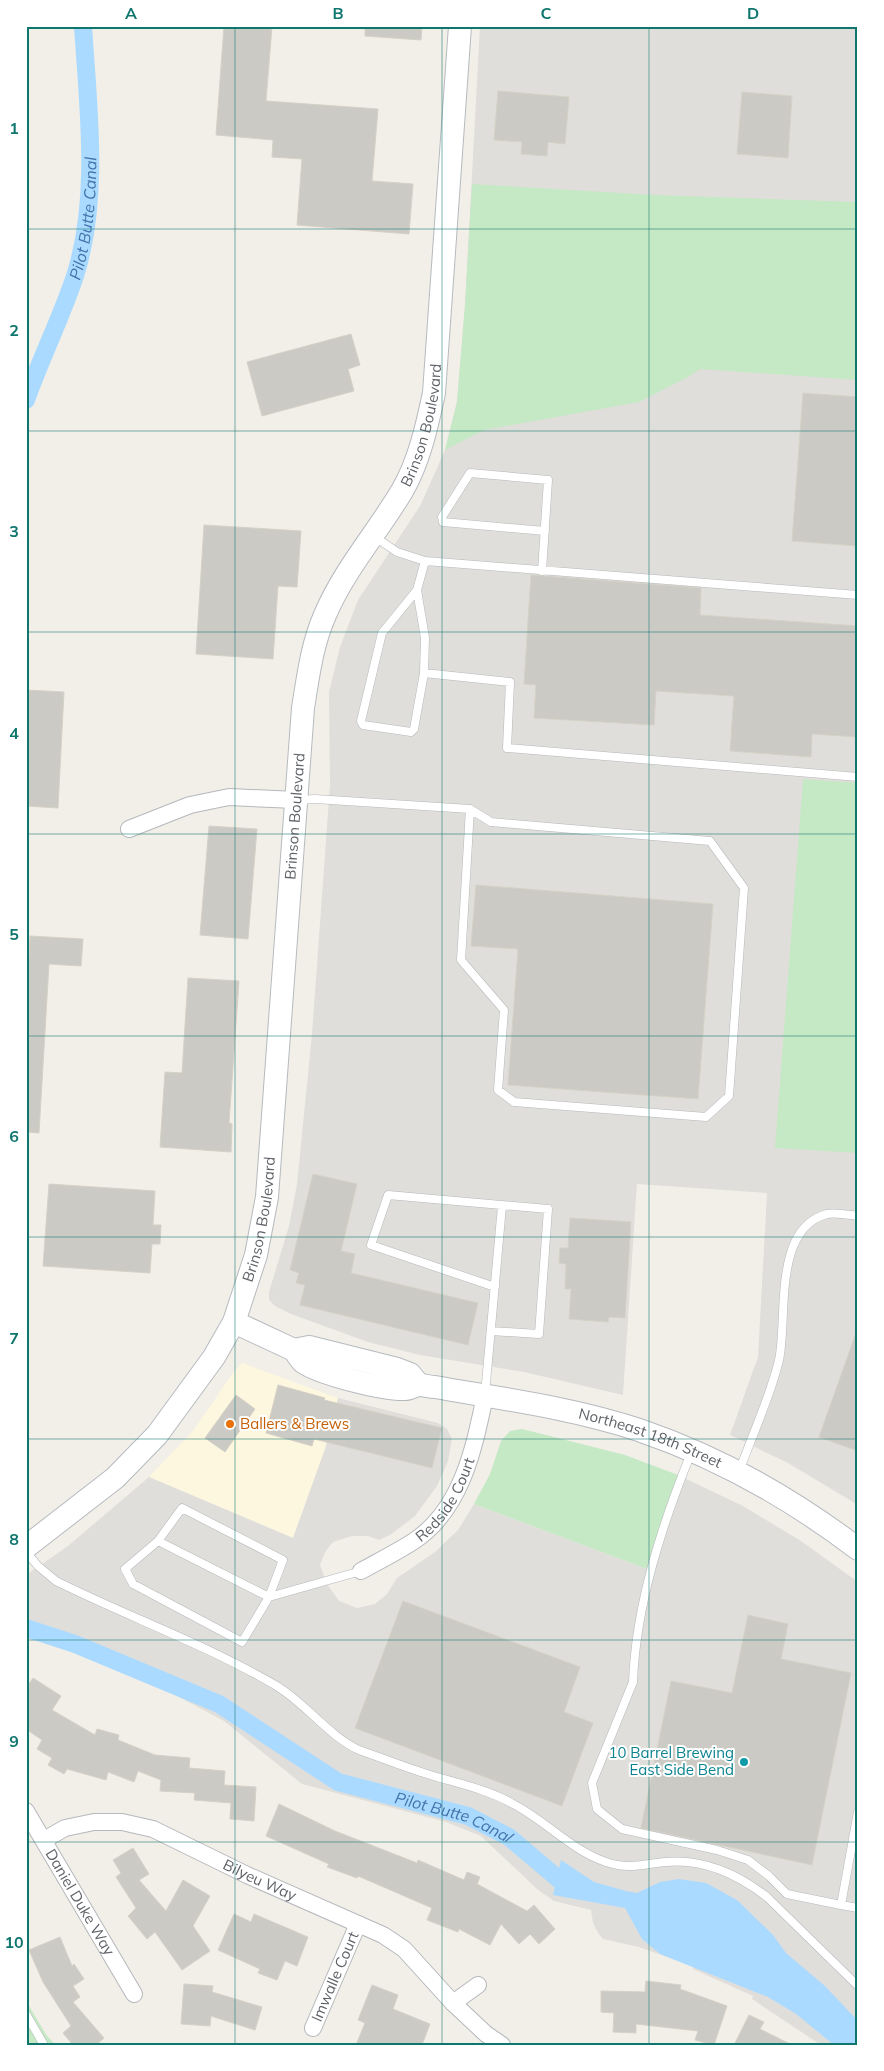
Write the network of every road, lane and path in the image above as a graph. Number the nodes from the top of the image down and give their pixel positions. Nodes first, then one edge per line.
1 (460, 26) edge
2 (545, 531) junction
3 (372, 536) junction
4 (425, 561) junction
5 (542, 571) junction
6 (417, 590) junction
7 (858, 595) edge
8 (424, 673) junction
9 (858, 776) edge
10 (296, 800) junction
11 (470, 810) junction
12 (129, 829) dead end
13 (502, 1206) junction
14 (858, 1216) edge
15 (494, 1287) junction
16 (234, 1322) junction
17 (491, 1331) junction
18 (485, 1396) junction
19 (692, 1451) junction
20 (739, 1472) junction
21 (158, 1541) junction
22 (26, 1547) edge
23 (858, 1549) edge
24 (26, 1552) edge
25 (360, 1571) joint
26 (269, 1597) junction
27 (26, 1811) edge
28 (858, 1812) edge
29 (44, 1840) junction
30 (841, 1905) junction
31 (858, 1908) edge
32 (358, 1924) junction
33 (478, 1985) dead end
34 (858, 1986) edge
35 (134, 1994) dead end
36 (453, 2003) junction
37 (26, 2014) edge
38 (313, 2028) dead end
39 (44, 2045) edge
40 (502, 2045) edge

1 - 3 street, Brinson Boulevard
2 - 2 lane
2 - 5 lane
3 - 4 lane
3 - 10 street, Brinson Boulevard
4 - 5 lane
4 - 6 lane
5 - 7 lane
6 - 8 lane
6 - 8 lane
8 - 9 lane
10 - 11 lane
10 - 12 street
10 - 16 street, Brinson Boulevard
11 - 11 lane
13 - 15 lane
13 - 15 lane
13 - 17 lane
14 - 20 lane
15 - 17 lane
16 - 18 street, Northeast 18th Street
16 - 22 street, Brinson Boulevard
17 - 18 lane
18 - 19 street, Northeast 18th Street
18 - 25 street, Redside Court
19 - 20 street, Northeast 18th Street
19 - 30 lane
20 - 23 street, Northeast 18th Street
21 - 26 lane
21 - 26 lane
21 - 26 lane
24 - 34 lane
25 - 26 lane
27 - 29 street, Daniel Duke Way
28 - 30 lane
29 - 32 street, Bilyeu Way
29 - 35 street, Daniel Duke Way
30 - 31 lane
32 - 36 street, Bilyeu Way
32 - 38 street, Imwalle Court
33 - 36 street
36 - 40 street, Bilyeu Way
37 - 39 lane

